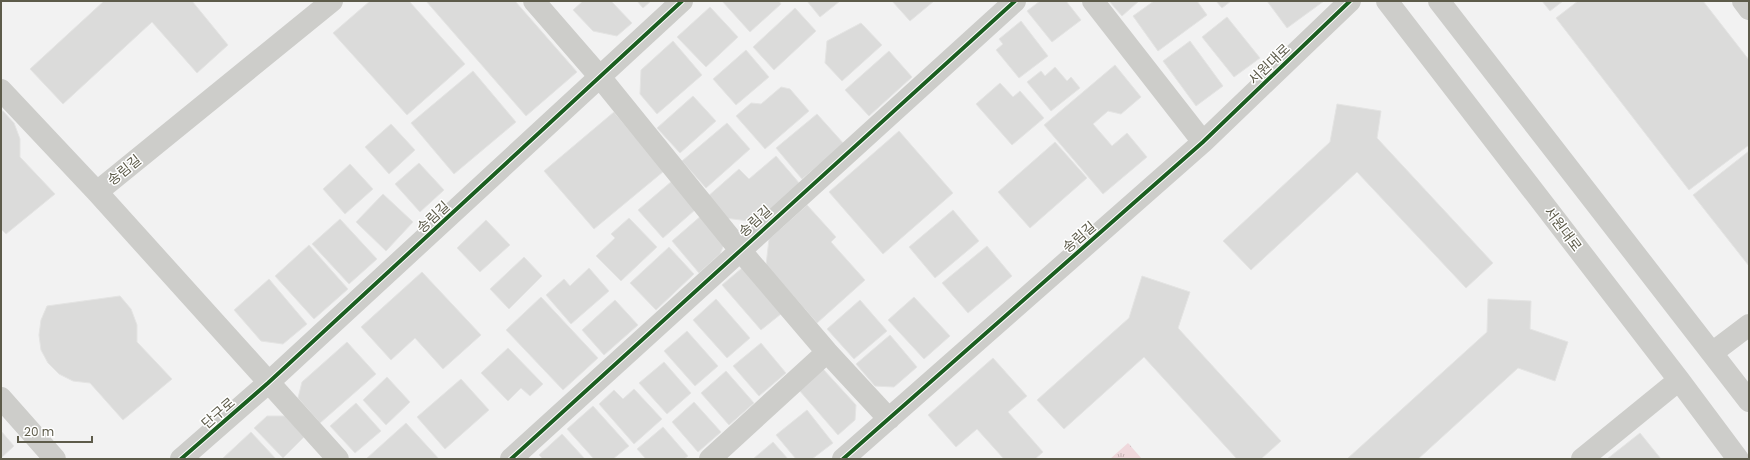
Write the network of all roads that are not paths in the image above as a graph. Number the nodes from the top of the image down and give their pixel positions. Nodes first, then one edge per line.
1 (332, 1) edge
2 (534, 1) edge
3 (682, 1) edge
4 (1015, 1) edge
5 (1093, 1) edge
6 (1350, 1) edge
7 (1387, 1) edge
8 (1439, 1) edge
9 (1742, 1) edge
10 (1749, 9) edge
11 (600, 77) junction
12 (1, 90) edge
13 (1203, 142) junction
14 (97, 192) junction
15 (740, 250) junction
16 (1749, 325) edge
17 (826, 352) junction
18 (1712, 353) junction
19 (1679, 380) junction
20 (268, 383) junction
21 (1, 398) edge
22 (1749, 401) edge
23 (889, 419) junction
24 (55, 459) edge
25 (181, 459) edge
26 (338, 459) edge
27 (511, 459) edge
28 (710, 459) edge
29 (843, 459) edge
30 (1582, 459) edge
31 (1738, 459) edge

1 - 14 street, 송림길
2 - 11 street, 송림길
3 - 11 street, 송림길
4 - 15 street, 송림길
5 - 13 street
6 - 13 street, 서원대로
7 - 19 street, 서원대로
8 - 18 street
9 - 10 street
11 - 15 street, 송림길
11 - 20 street, 송림길
12 - 14 street
13 - 23 street, 송림길
14 - 20 street, 송림길
15 - 17 street, 송림길
15 - 27 street, 송림길
16 - 18 street
17 - 23 street, 송림길
17 - 28 street
18 - 22 street
19 - 30 street
19 - 31 street, 서원대로
20 - 25 street, 단구로
20 - 26 street, 송림길
21 - 24 street
23 - 29 street, 송림길

